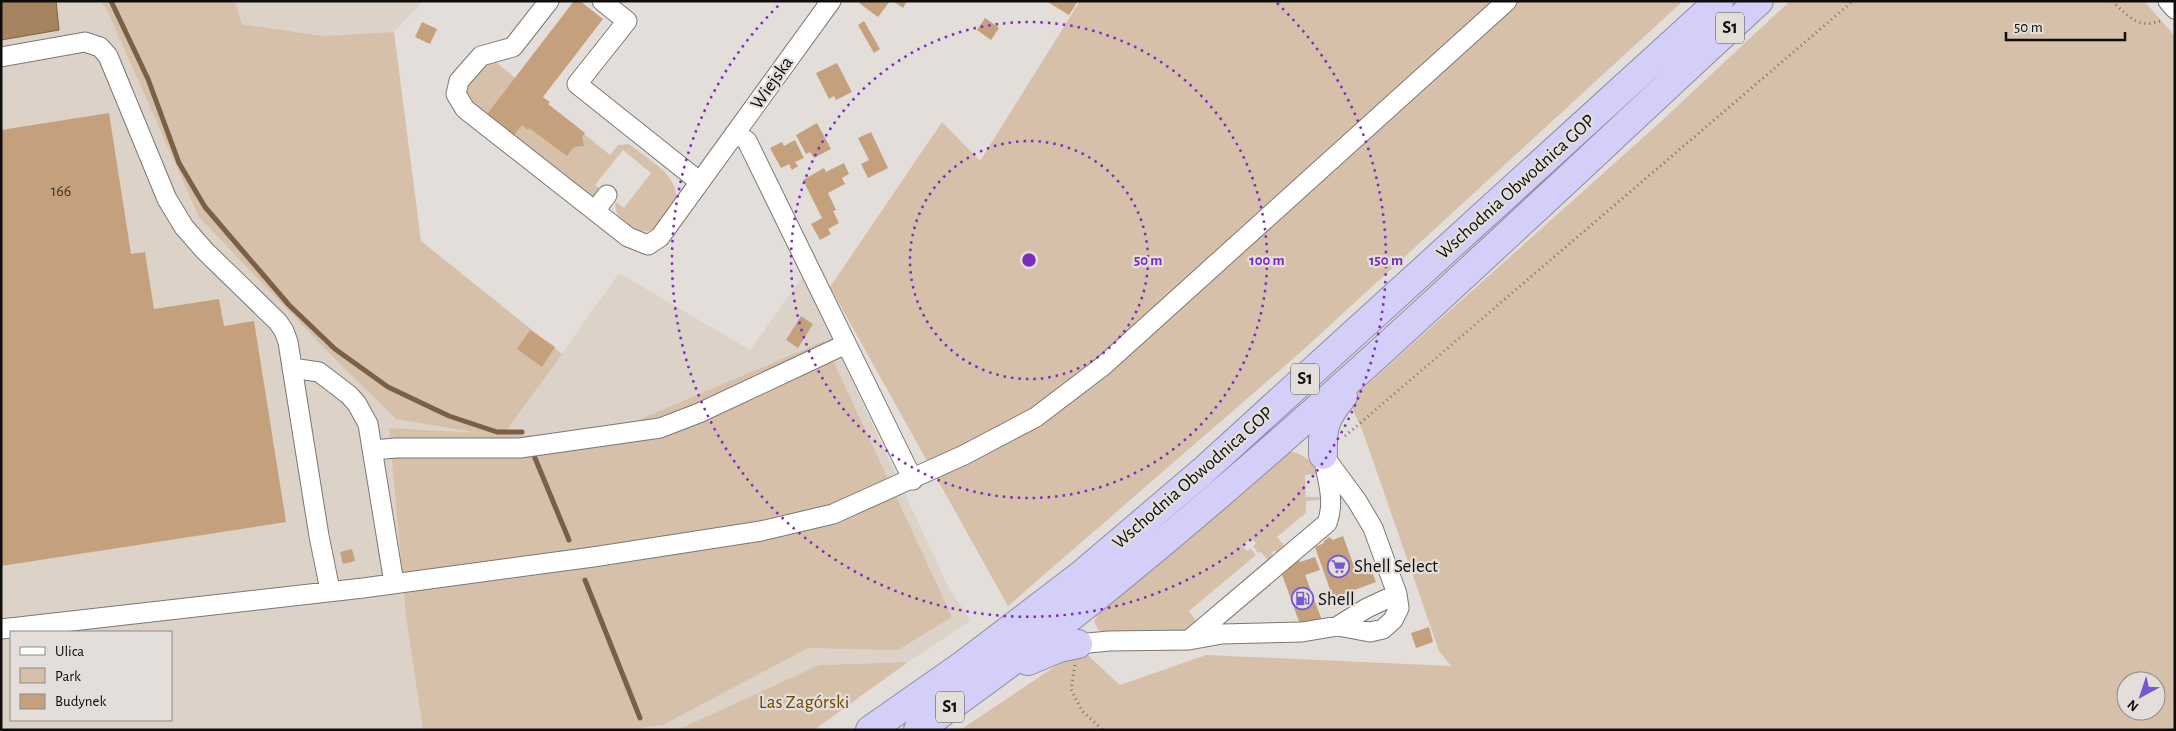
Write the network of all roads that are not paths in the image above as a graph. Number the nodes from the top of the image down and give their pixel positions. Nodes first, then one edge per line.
1 (548, 1) edge
2 (602, 1) edge
3 (831, 1) edge
4 (1506, 1) edge
5 (1719, 1) edge
6 (1759, 1) edge
7 (1, 57) edge
8 (737, 134) junction
9 (700, 182) junction
10 (607, 195) dead end
11 (595, 211) junction
12 (846, 344) junction
13 (1371, 359) junction
14 (292, 368) junction
15 (373, 450) junction
16 (1323, 455) junction
17 (913, 480) junction
18 (394, 582) junction
19 (330, 590) junction
20 (1, 628) edge
21 (1189, 640) junction
22 (1078, 644) joint
23 (982, 684) junction
24 (870, 730) edge
25 (918, 730) edge

1 - 11 street
2 - 9 street
3 - 8 street, Wiejska
4 - 17 street
5 - 24 highway, Wschodnia Obwodnica GOP / S1
6 - 13 highway, Wschodnia Obwodnica GOP / S1
7 - 14 street
8 - 9 street, Wiejska
8 - 12 street
9 - 11 street, Wiejska
10 - 11 street
12 - 15 street
12 - 17 street
13 - 16 highway
13 - 23 highway, Wschodnia Obwodnica GOP / S1
14 - 15 street
14 - 19 street
15 - 18 street
16 - 21 street
16 - 21 street
17 - 18 street
18 - 19 street
19 - 20 street
21 - 22 street
22 - 23 highway
23 - 25 highway, Wschodnia Obwodnica GOP / S1

